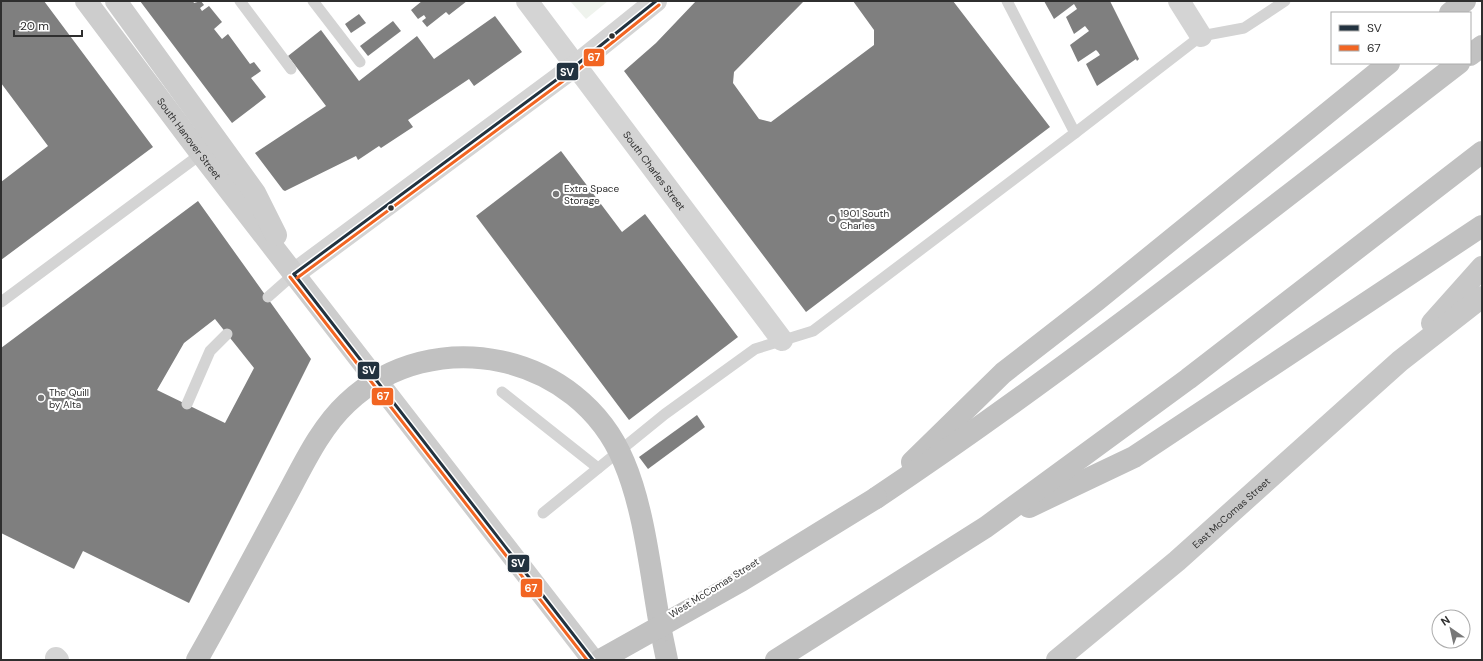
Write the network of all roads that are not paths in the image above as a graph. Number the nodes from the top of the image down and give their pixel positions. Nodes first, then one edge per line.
1 (86, 1) edge
2 (116, 1) edge
3 (240, 1) edge
4 (313, 1) edge
5 (526, 1) edge
6 (656, 1) edge
7 (1007, 1) edge
8 (1179, 1) edge
9 (1285, 1) edge
10 (1465, 1) edge
11 (1451, 12) edge
12 (1201, 36) junction
13 (1482, 46) edge
14 (1471, 54) edge
15 (360, 62) dead end
16 (1388, 64) edge
17 (1458, 64) edge
18 (575, 66) junction
19 (291, 69) dead end
20 (1075, 133) junction
21 (1482, 152) edge
22 (201, 154) junction
23 (1482, 226) edge
24 (1482, 267) edge
25 (294, 274) junction
26 (268, 297) dead end
27 (1482, 298) edge
28 (1, 302) edge
29 (227, 334) dead end
30 (782, 340) junction
31 (1400, 360) junction
32 (502, 392) dead end
33 (187, 404) dead end
34 (598, 468) junction
35 (876, 498) junction
36 (543, 513) dead end
37 (832, 515) dead end
38 (986, 527) junction
39 (197, 660) edge
40 (593, 660) edge
41 (597, 660) edge
42 (600, 660) edge
43 (667, 660) edge
44 (776, 660) edge
45 (1057, 660) edge

1 - 22 main road, South Hanover Street
2 - 25 main road, South Hanover Street
3 - 19 lane
4 - 15 lane
5 - 18 street, South Charles Street
6 - 18 street
7 - 20 lane
8 - 12 street
9 - 12 lane
10 - 11 highway
12 - 20 lane
13 - 14 highway
16 - 35 highway
17 - 35 highway
18 - 25 street
18 - 30 street, South Charles Street
20 - 30 lane
21 - 38 highway
22 - 25 main road, South Hanover Street
22 - 28 lane
23 - 38 highway
24 - 31 main road, East McComas Street
25 - 26 lane
25 - 40 main road, South Hanover Street
27 - 31 main road, East McComas Street
29 - 33 lane
30 - 34 lane
31 - 45 main road, East McComas Street
32 - 34 lane
34 - 36 lane
35 - 42 highway, bridge
37 - 41 street, West McComas Street
38 - 44 highway
39 - 43 highway, bridge

